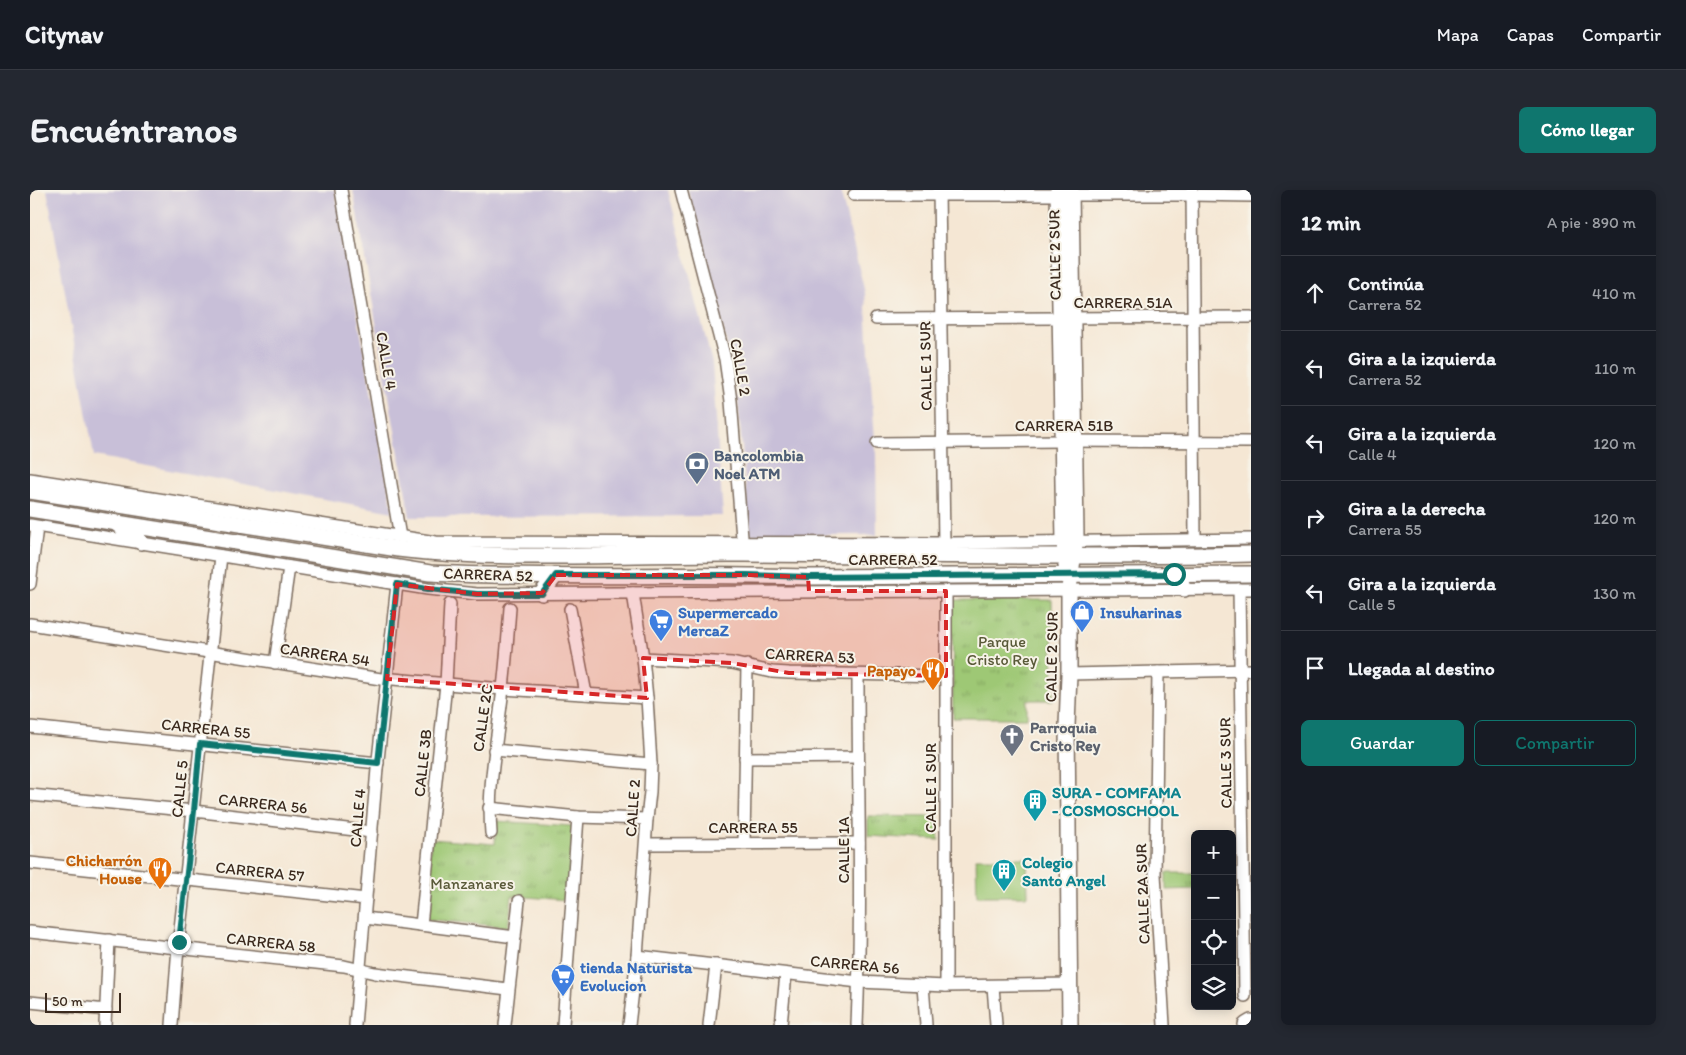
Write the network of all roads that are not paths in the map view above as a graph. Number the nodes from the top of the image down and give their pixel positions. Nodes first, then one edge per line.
1 (341, 190) edge
2 (682, 190) edge
3 (1065, 192) edge
4 (1192, 192) edge
5 (939, 193) edge
6 (854, 195) dead end
7 (1251, 196) edge
8 (1193, 317) junction
9 (1251, 317) edge
10 (876, 318) dead end
11 (941, 318) junction
12 (1067, 318) junction
13 (1068, 441) junction
14 (1193, 441) junction
15 (942, 442) junction
16 (1251, 442) edge
17 (877, 443) dead end
18 (30, 479) edge
19 (30, 491) edge
20 (30, 509) edge
21 (116, 523) junction
22 (33, 526) edge
23 (400, 537) junction
24 (1195, 539) junction
25 (1251, 539) edge
26 (141, 542) junction
27 (944, 542) junction
28 (852, 543) junction
29 (743, 548) junction
30 (566, 549) junction
31 (1070, 549) junction
32 (1251, 554) edge
33 (221, 556) junction
34 (863, 556) junction
35 (289, 567) junction
36 (1174, 574) junction
37 (1251, 574) edge
38 (556, 575) junction
39 (1069, 580) junction
40 (30, 584) edge
41 (397, 584) junction
42 (808, 584) junction
43 (1184, 589) junction
44 (1245, 589) edge
45 (946, 591) junction
46 (633, 593) junction
47 (542, 594) junction
48 (450, 604) dead end
49 (510, 608) dead end
50 (570, 610) dead end
51 (30, 624) edge
52 (210, 653) junction
53 (643, 658) junction
54 (275, 663) junction
55 (747, 665) junction
56 (1246, 670) edge
57 (1158, 672) junction
58 (858, 674) junction
59 (1069, 674) junction
60 (946, 676) junction
61 (387, 679) junction
62 (446, 684) junction
63 (503, 689) junction
64 (586, 694) junction
65 (648, 698) junction
66 (30, 727) edge
67 (200, 744) junction
68 (494, 750) junction
69 (858, 757) junction
70 (745, 758) junction
71 (378, 763) junction
72 (651, 764) junction
73 (30, 795) edge
74 (489, 808) junction
75 (194, 811) junction
76 (578, 817) junction
77 (647, 819) junction
78 (372, 832) junction
79 (491, 833) dead end
80 (744, 843) junction
81 (859, 843) junction
82 (646, 844) junction
83 (30, 863) edge
84 (185, 879) junction
85 (366, 898) junction
86 (519, 901) dead end
87 (366, 918) junction
88 (421, 925) junction
89 (30, 932) edge
90 (515, 938) junction
91 (109, 940) junction
92 (178, 947) junction
93 (637, 956) junction
94 (716, 965) junction
95 (360, 970) junction
96 (786, 974) junction
97 (859, 982) junction
98 (1070, 984) junction
99 (923, 985) junction
100 (946, 986) junction
101 (993, 986) junction
102 (508, 989) junction
103 (1245, 996) dead end
104 (30, 1002) edge
105 (106, 1010) junction
106 (1251, 1022) edge
107 (105, 1025) edge
108 (172, 1025) edge
109 (355, 1025) edge
110 (505, 1025) edge
111 (563, 1025) edge
112 (629, 1025) edge
113 (710, 1025) edge
114 (781, 1025) edge
115 (857, 1025) edge
116 (926, 1025) edge
117 (996, 1025) edge
118 (1070, 1025) edge
119 (1164, 1025) edge
120 (1246, 1025) edge

1 - 23 street, CALLE 4
2 - 29 street, CALLE 2
3 - 4 street
3 - 5 street
3 - 12 main road, CALLE 2 SUR
4 - 7 street
4 - 8 street
5 - 6 street
5 - 11 street, CALLE 1 SUR
8 - 9 street, CARRERA 51A
8 - 12 street, CARRERA 51A
8 - 14 street
10 - 11 street, CARRERA 51A
11 - 12 street, CARRERA 51A
11 - 15 street, CALLE 1 SUR
12 - 13 main road, CALLE 2 SUR
13 - 14 street, CARRERA 51B
13 - 15 street, CARRERA 51B
13 - 31 main road, CALLE 2 SUR
14 - 16 street, CARRERA 51B
14 - 24 street
15 - 17 street, CARRERA 51B
15 - 27 street, CALLE 1 SUR
18 - 23 street, CARRERA 52
19 - 30 main road, CARRERA 52
20 - 21 main road, CARRERA 52
21 - 26 main road
21 - 38 main road, CARRERA 52
22 - 26 street, CARRERA 52
22 - 40 street
23 - 30 street, CARRERA 52
24 - 25 street, CARRERA 52
24 - 31 street, CARRERA 52
26 - 33 street, CARRERA 52
27 - 28 street, CARRERA 52
27 - 31 street, CARRERA 52
28 - 29 street, CARRERA 52
28 - 34 main road
29 - 30 main road, CARRERA 52
29 - 34 main road, CARRERA 52
31 - 32 main road, CARRERA 52
31 - 34 main road, CARRERA 52
31 - 39 main road, CALLE 2 SUR
33 - 35 street, CARRERA 52
33 - 52 street, CALLE 5
35 - 41 street, CARRERA 52
35 - 54 street
36 - 37 main road, CARRERA 52
36 - 39 main road, CARRERA 52
36 - 43 main road
38 - 42 main road, CARRERA 52
38 - 47 main road
39 - 42 main road, CARRERA 52
39 - 43 street, CARRERA 52
39 - 45 street, CARRERA 52
39 - 59 main road, CALLE 2 SUR
41 - 47 street, CARRERA 52
41 - 61 street, CALLE 4
42 - 45 street, CARRERA 52
42 - 46 street, CARRERA 52
43 - 44 street, CARRERA 52
44 - 56 street, CALLE 3 SUR
45 - 60 street, CALLE 1 SUR
46 - 47 street, CARRERA 52
46 - 53 street, CALLE 2
48 - 62 street, CALLE 3B
49 - 63 street, CALLE 2C
50 - 64 street
51 - 52 street, CARRERA 54
52 - 54 street, CARRERA 54
52 - 67 street, CALLE 5
53 - 55 street, CARRERA 53
53 - 65 street, CALLE 2
54 - 61 street, CARRERA 54
55 - 58 street, CARRERA 53
55 - 70 street
56 - 57 street
56 - 103 street, CALLE 3 SUR
57 - 59 street
57 - 119 street, CALLE 2A SUR
58 - 60 street, CARRERA 53
58 - 69 street, CALLE 1A
59 - 98 main road, CALLE 2 SUR
60 - 100 street, CALLE 1 SUR
61 - 62 street, CARRERA 54
61 - 71 street, CALLE 4
62 - 63 street, CARRERA 54
62 - 88 street, CALLE 3B
63 - 64 street, CARRERA 54
63 - 68 street, CALLE 2C
64 - 65 street, CARRERA 54
65 - 72 street, CALLE 2
66 - 67 street, CARRERA 55
67 - 71 street, CARRERA 55
67 - 75 street, CALLE 5
68 - 72 street
68 - 74 street, CALLE 2C
69 - 70 street
69 - 81 street, CALLE 1A
70 - 80 street
71 - 78 street, CALLE 4
72 - 77 street, CALLE 2
73 - 75 street, CARRERA 56
74 - 76 street
74 - 79 street, CALLE 2C
75 - 78 street, CARRERA 56
75 - 84 street, CALLE 5
76 - 77 street
76 - 111 street
77 - 82 street, CALLE 2
78 - 85 street, CALLE 4
80 - 81 street, CARRERA 55
80 - 82 street, CARRERA 55
81 - 97 street, CALLE 1A
82 - 93 street, CALLE 2
83 - 84 street, CARRERA 57
84 - 85 street, CARRERA 57
84 - 92 street, CALLE 5
85 - 87 street, CALLE 4
86 - 90 street
87 - 88 street
87 - 95 street, CALLE 4
88 - 90 street
89 - 91 street, CARRERA 58
90 - 102 street
91 - 92 street, CARRERA 58
91 - 105 street
92 - 95 street, CARRERA 58
92 - 108 street, CALLE 5
93 - 94 street, CARRERA 56
93 - 112 street, CALLE 2
94 - 96 street, CARRERA 56
94 - 113 street
95 - 102 street, CARRERA 58
95 - 109 street, CALLE 4
96 - 97 street, CARRERA 56
96 - 114 street
97 - 99 street, CARRERA 56
97 - 115 street, CALLE 1A
98 - 101 street, CARRERA 56
98 - 118 main road, CALLE 2 SUR
99 - 100 street, CARRERA 56
99 - 116 street
100 - 101 street, CARRERA 56
101 - 117 street
102 - 110 street
104 - 105 street
105 - 107 street
106 - 120 main road

